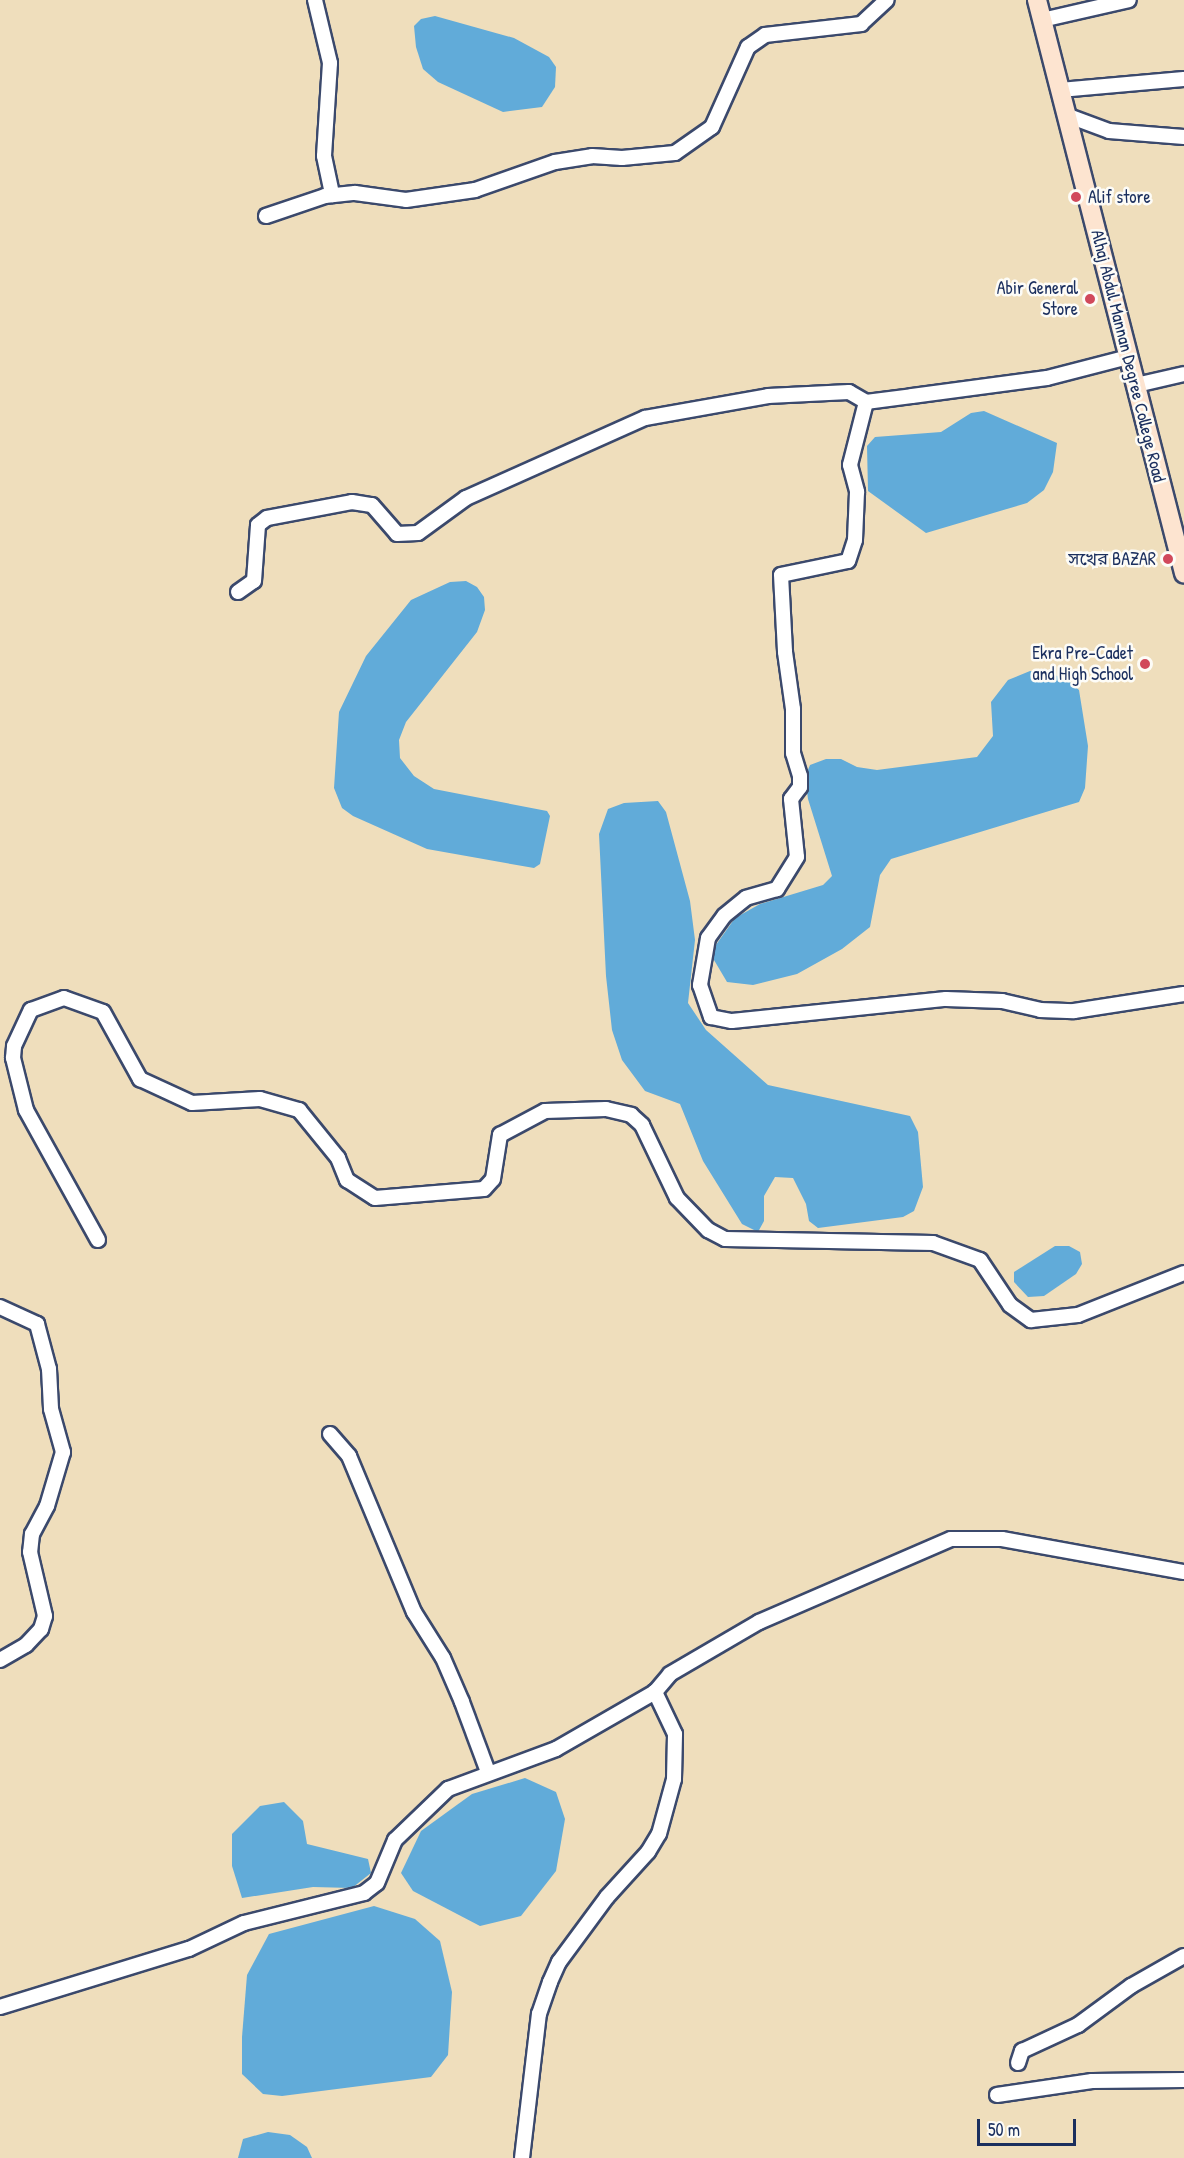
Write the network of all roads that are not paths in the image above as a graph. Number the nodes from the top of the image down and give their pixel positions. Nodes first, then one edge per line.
1 (315, 0) edge
2 (887, 0) edge
3 (1037, 0) edge
4 (1129, 0) edge
5 (1042, 20) junction
6 (1184, 79) edge
7 (1060, 90) junction
8 (1066, 115) junction
9 (1184, 137) edge
10 (332, 195) junction
11 (266, 216) dead end
12 (1128, 357) junction
13 (1184, 374) edge
14 (1136, 385) junction
15 (867, 402) junction
16 (1184, 573) edge
17 (238, 592) dead end
18 (1184, 994) edge
19 (98, 1240) dead end
20 (1184, 1273) edge
21 (0, 1307) edge
22 (330, 1434) dead end
23 (1184, 1572) edge
24 (0, 1660) edge
25 (655, 1692) junction
26 (488, 1772) junction
27 (1184, 1956) edge
28 (0, 2007) edge
29 (1018, 2063) dead end
30 (1184, 2080) edge
31 (997, 2095) dead end
32 (522, 2158) edge

1 - 10 street
2 - 10 street
3 - 5 street, Alhaj Abdul Mannan Degree College Road
4 - 5 street
5 - 7 street, Alhaj Abdul Mannan Degree College Road
6 - 7 street
7 - 8 street, Alhaj Abdul Mannan Degree College Road
8 - 9 street
8 - 12 street, Alhaj Abdul Mannan Degree College Road
10 - 11 street
12 - 14 street, Alhaj Abdul Mannan Degree College Road
12 - 15 street
13 - 14 street
14 - 16 street, Alhaj Abdul Mannan Degree College Road
15 - 17 street
15 - 18 street
19 - 20 street
21 - 24 street
22 - 26 street
23 - 25 street
25 - 26 street
25 - 32 street
26 - 28 street
27 - 29 street
30 - 31 street

